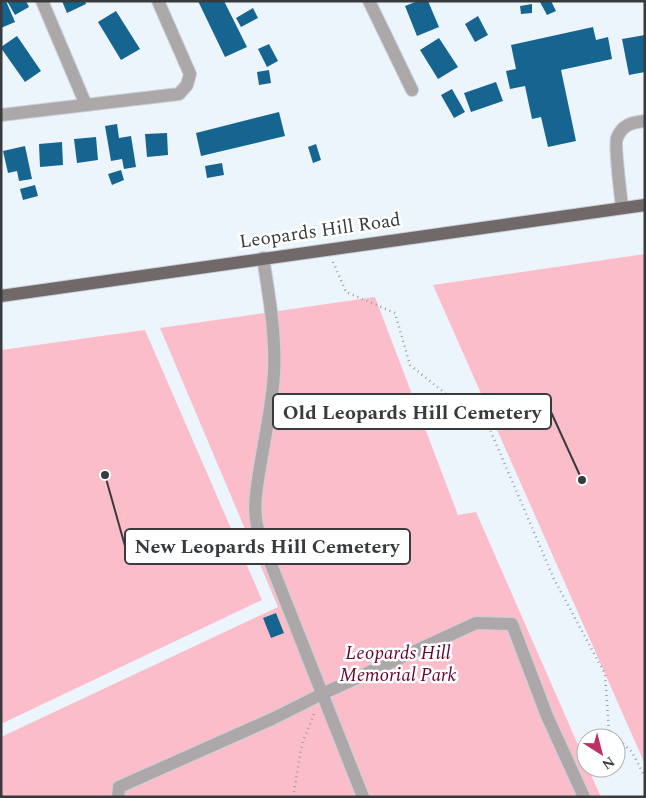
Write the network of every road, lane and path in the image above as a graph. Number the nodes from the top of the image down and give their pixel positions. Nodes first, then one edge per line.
1 (42, 1) edge
2 (158, 1) edge
3 (369, 1) edge
4 (412, 90) dead end
5 (86, 105) junction
6 (1, 115) edge
7 (645, 121) edge
8 (645, 205) edge
9 (622, 208) junction
10 (328, 249) junction
11 (263, 258) junction
12 (1, 296) edge
13 (322, 694) junction
14 (645, 777) edge
15 (118, 797) edge
16 (293, 797) edge
17 (363, 797) edge
18 (584, 797) edge

1 - 5 street
2 - 5 street
3 - 4 street
5 - 6 street
7 - 9 street
8 - 9 main road, Leopards Hill Road
9 - 10 main road, Leopards Hill Road
10 - 11 main road, Leopards Hill Road
10 - 14 path
11 - 12 main road, Leopards Hill Road
11 - 13 street
13 - 15 street
13 - 16 path
13 - 17 street
13 - 18 street

